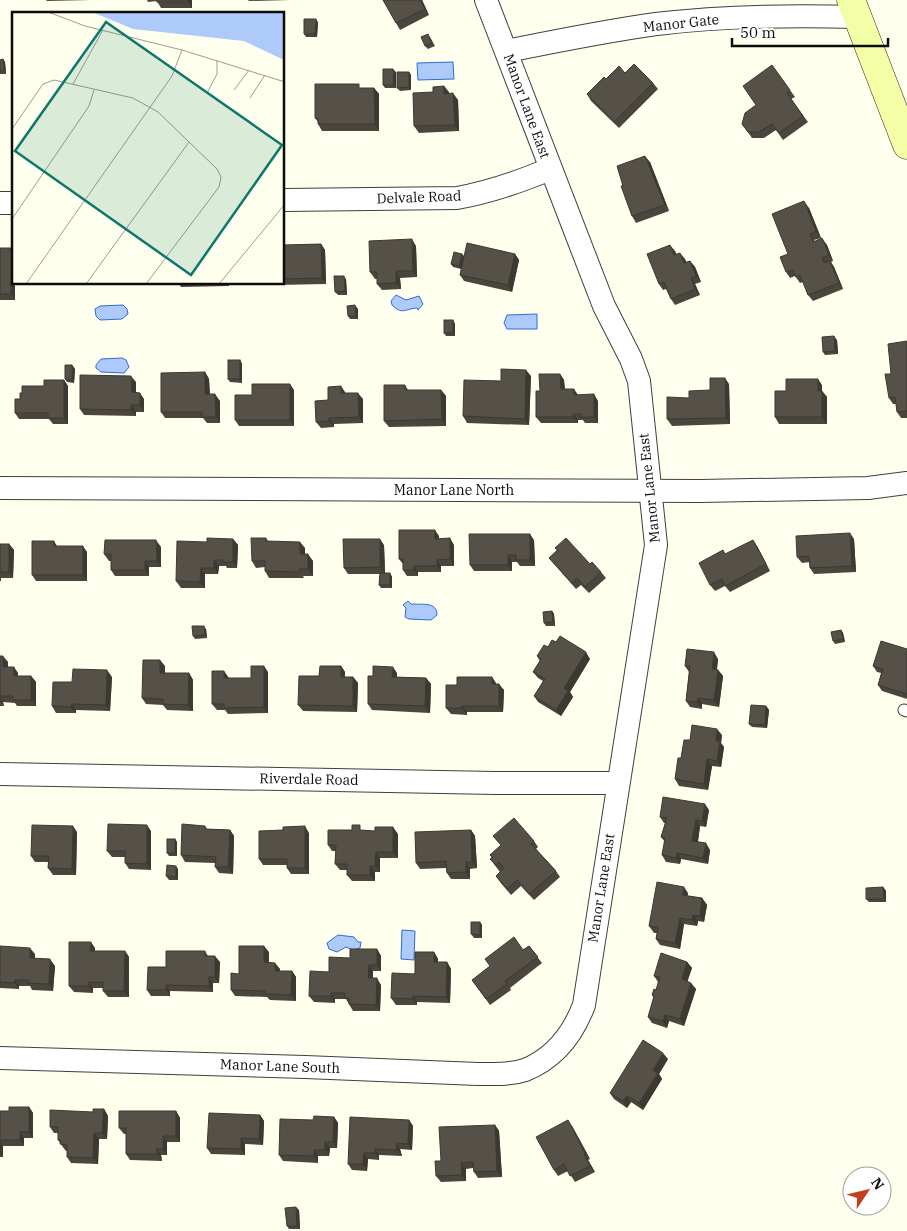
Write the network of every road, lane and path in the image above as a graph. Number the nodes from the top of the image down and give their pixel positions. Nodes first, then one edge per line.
1 (486, 0) edge
2 (854, 8) edge
3 (507, 51) junction
4 (907, 145) edge
5 (550, 169) junction
6 (285, 200) edge
7 (907, 483) edge
8 (0, 488) edge
9 (651, 491) junction
10 (0, 774) edge
11 (618, 783) junction
12 (555, 1052) joint
13 (0, 1058) edge

1 - 3 street, Manor Lane East
2 - 3 street, Manor Gate
2 - 4 main road
3 - 5 street, Manor Lane East
5 - 6 street, Delvale Road
5 - 9 street, Manor Lane East
7 - 9 street, Manor Lane North
8 - 9 street, Manor Lane North
9 - 11 street, Manor Lane East
10 - 11 street, Riverdale Road
11 - 12 street, Manor Lane East
12 - 13 street, Manor Lane South

